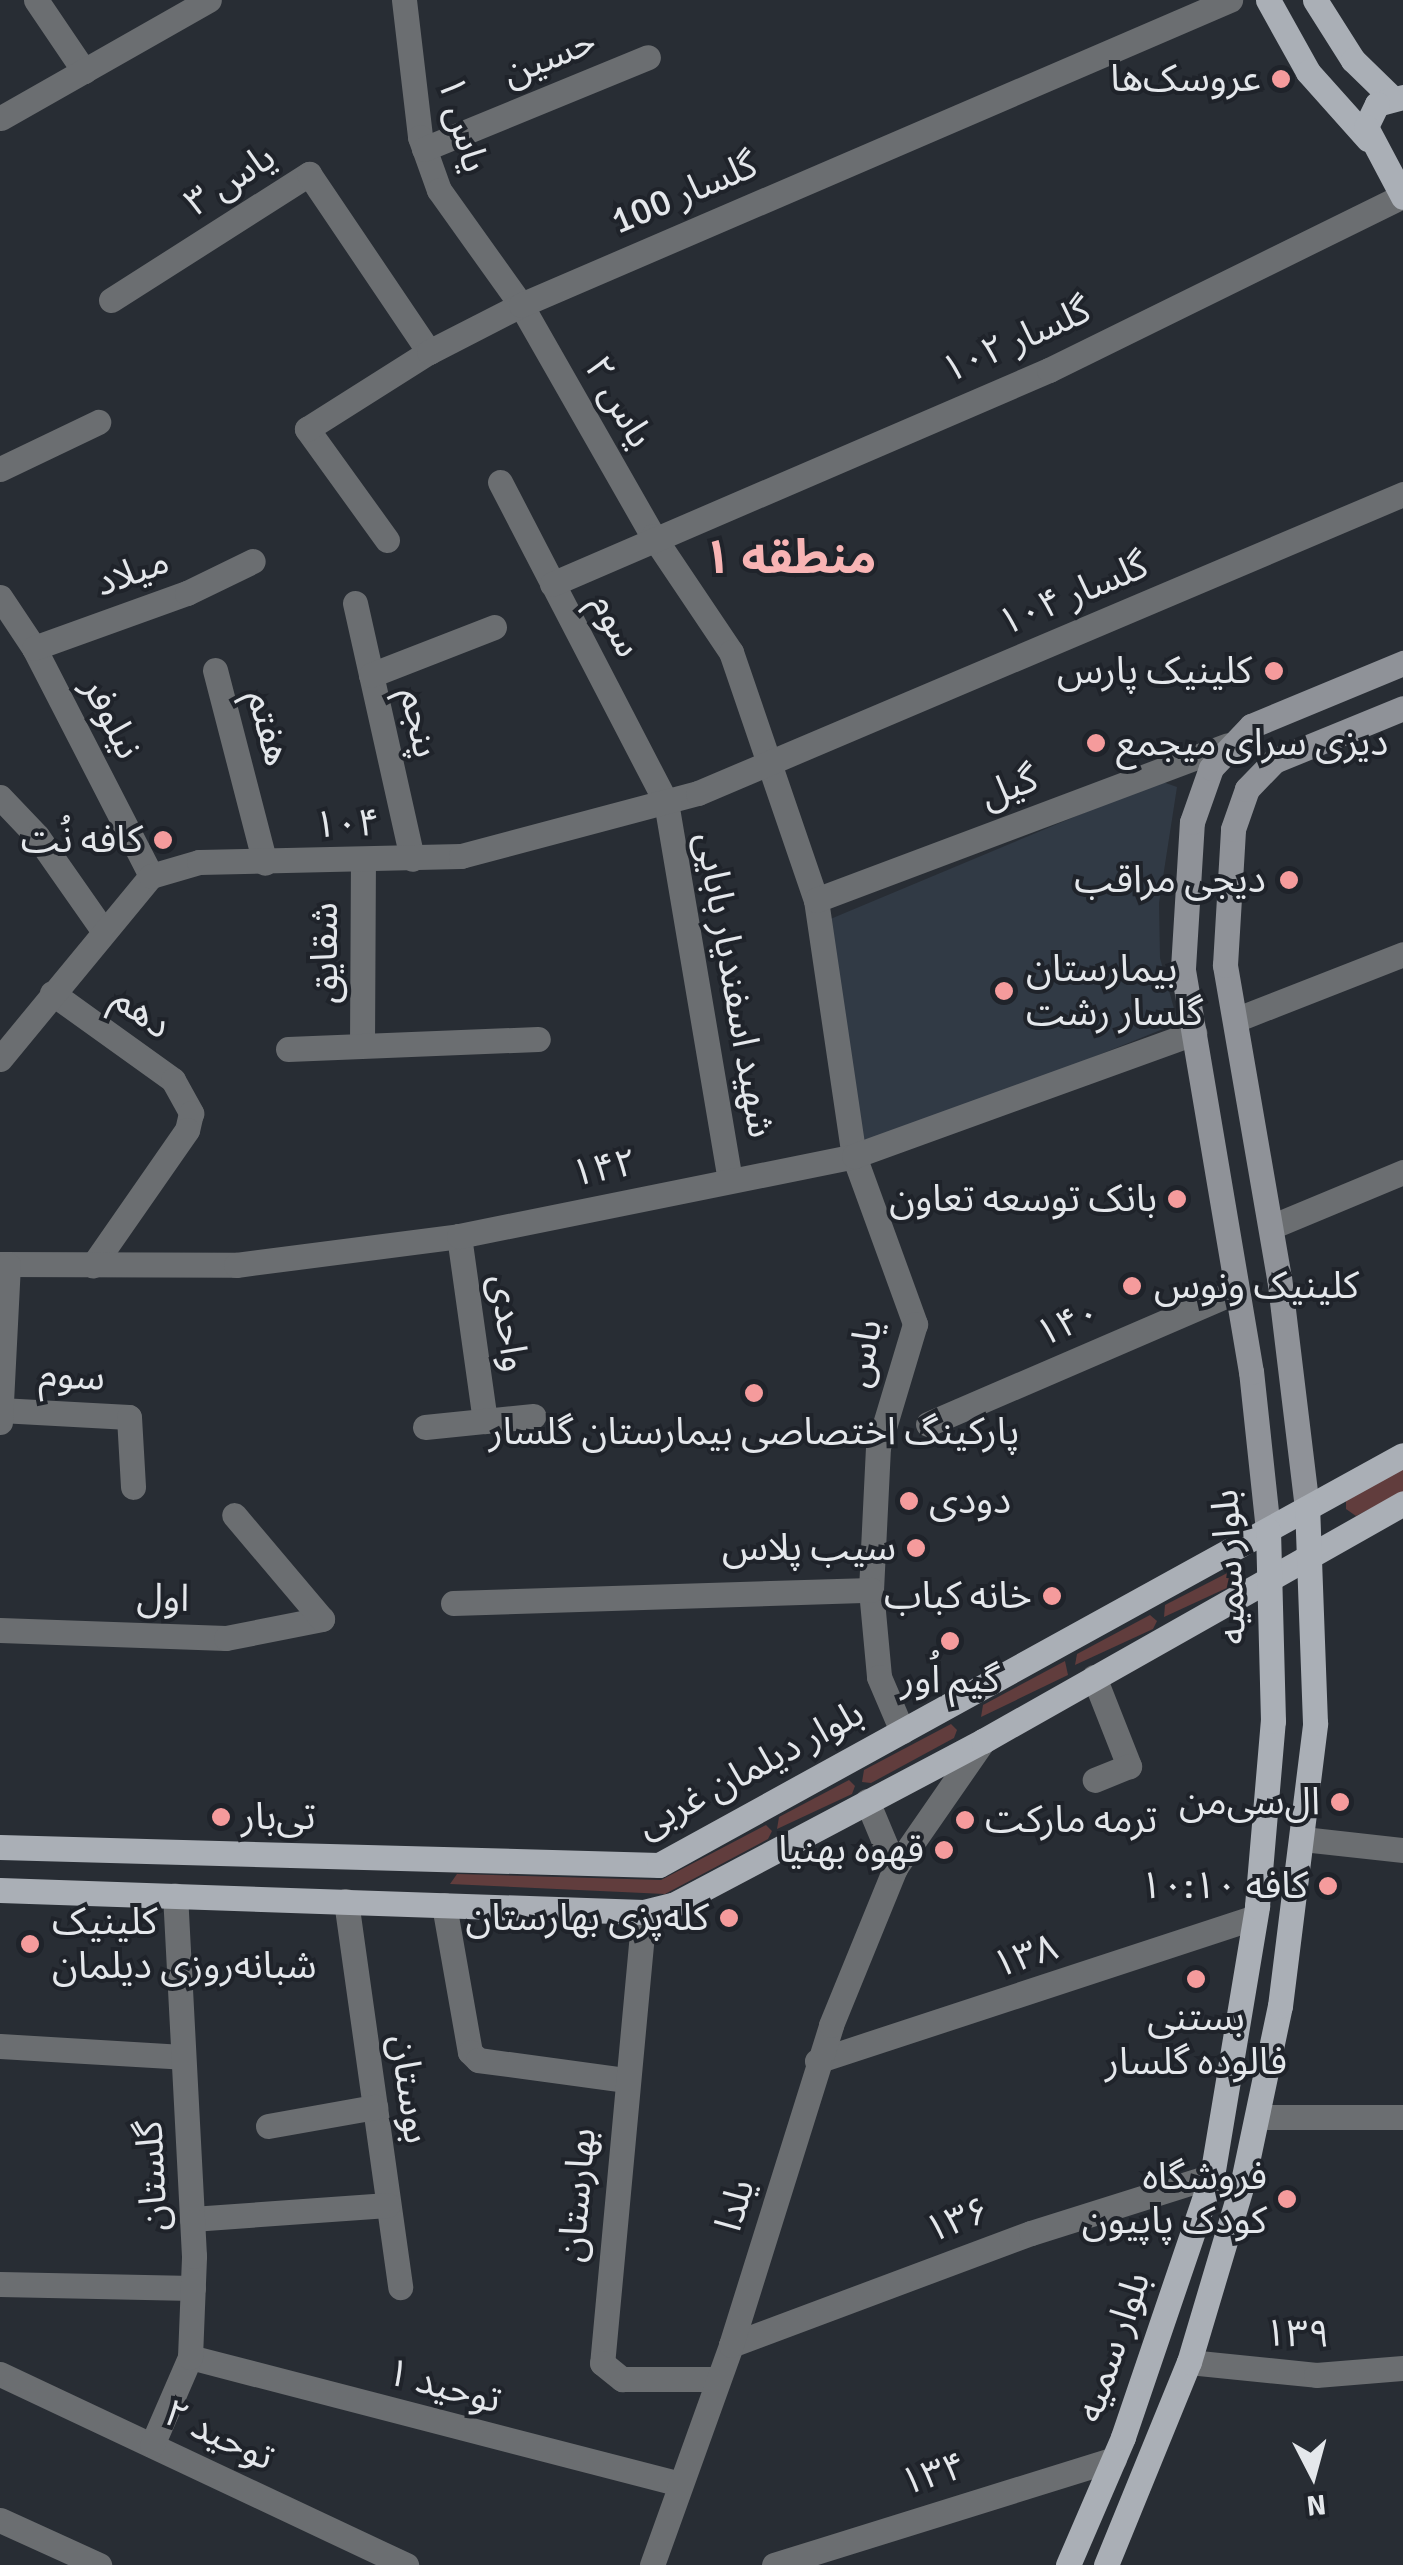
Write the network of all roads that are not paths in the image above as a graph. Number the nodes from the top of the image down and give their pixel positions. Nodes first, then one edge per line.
1 (36, 0) edge
2 (209, 0) edge
3 (404, 0) edge
4 (1230, 0) edge
5 (1268, 0) edge
6 (1316, 0) edge
7 (648, 57) dead end
8 (84, 71) junction
9 (1397, 97) edge
10 (1, 118) edge
11 (1368, 139) junction
12 (424, 150) junction
13 (1403, 197) edge
14 (111, 300) dead end
15 (520, 305) junction
16 (428, 352) junction
17 (98, 422) dead end
18 (0, 470) edge
19 (500, 482) dead end
20 (1403, 494) edge
21 (653, 536) junction
22 (387, 540) dead end
23 (253, 561) dead end
24 (552, 584) junction
25 (0, 597) edge
26 (355, 603) dead end
27 (494, 627) dead end
28 (34, 648) junction
29 (1403, 663) edge
30 (215, 670) dead end
31 (371, 675) junction
32 (1403, 708) edge
33 (1228, 744) junction
34 (771, 763) junction
35 (0, 797) edge
36 (666, 802) junction
37 (412, 858) junction
38 (363, 861) junction
39 (265, 863) junction
40 (151, 876) junction
41 (816, 900) junction
42 (102, 929) junction
43 (1403, 954) edge
44 (52, 993) junction
45 (1235, 1020) junction
46 (1194, 1033) junction
47 (538, 1039) dead end
48 (362, 1046) junction
49 (288, 1049) dead end
50 (1, 1056) edge
51 (854, 1156) junction
52 (1403, 1172) edge
53 (730, 1180) junction
54 (1271, 1227) junction
55 (1230, 1235) junction
56 (459, 1236) junction
57 (3, 1263) edge
58 (93, 1265) junction
59 (1237, 1291) junction
60 (0, 1410) edge
61 (533, 1416) dead end
62 (485, 1420) junction
63 (0, 1422) edge
64 (928, 1424) dead end
65 (424, 1427) dead end
66 (1403, 1455) edge
67 (133, 1487) dead end
68 (1403, 1503) edge
69 (1307, 1508) junction
70 (234, 1515) dead end
71 (1268, 1530) junction
72 (1312, 1554) junction
73 (1271, 1576) junction
74 (870, 1590) junction
75 (453, 1603) dead end
76 (0, 1630) edge
77 (1094, 1677) junction
78 (960, 1699) junction
79 (902, 1732) junction
80 (983, 1740) junction
81 (1095, 1780) dead end
82 (867, 1801) junction
83 (1304, 1838) junction
84 (0, 1847) edge
85 (1403, 1850) edge
86 (895, 1868) junction
87 (0, 1890) edge
88 (175, 1896) junction
89 (346, 1902) junction
90 (444, 1905) junction
91 (644, 1912) junction
92 (1256, 1917) junction
93 (0, 2046) edge
94 (184, 2057) junction
95 (818, 2062) junction
96 (625, 2080) junction
97 (375, 2107) junction
98 (1222, 2112) junction
99 (1403, 2116) edge
100 (1257, 2117) junction
101 (268, 2126) dead end
102 (1212, 2176) junction
103 (388, 2206) junction
104 (192, 2219) junction
105 (0, 2284) edge
106 (193, 2288) junction
107 (400, 2288) dead end
108 (731, 2345) junction
109 (190, 2357) junction
110 (1190, 2362) junction
111 (1403, 2368) edge
112 (0, 2374) edge
113 (718, 2379) junction
114 (152, 2445) junction
115 (1114, 2458) junction
116 (1146, 2470) junction
117 (680, 2484) junction
118 (0, 2520) edge
119 (99, 2565) edge
120 (406, 2565) edge
121 (652, 2565) edge
122 (774, 2565) edge
123 (1068, 2565) edge
124 (1106, 2565) edge

1 - 8 street
2 - 8 street
3 - 12 street, یاس ۱
4 - 15 street, گلسار 100
5 - 11 main road
6 - 9 main road
7 - 12 street, حسین
8 - 10 street
9 - 11 main road
11 - 13 main road
12 - 15 street, یاس ۱
13 - 21 street, گلسار ۱۰۲
14 - 16 street, یاس ۳
15 - 16 street, گلسار 100
15 - 21 street, یاس ۲
16 - 22 street, گلسار 100
17 - 18 street
19 - 24 street, سوم
20 - 34 street, گلسار ۱۰۴
21 - 24 street, گلسار ۱۰۲
21 - 34 street, یاس ۲
23 - 28 street, میلاد
24 - 36 street, سوم
25 - 28 street, نیلوفر
26 - 31 street, پنجم
27 - 31 street
28 - 40 street, نیلوفر
29 - 33 main road, بلوار سمیه
30 - 39 street, هفتم
31 - 37 street, پنجم
32 - 45 main road, بلوار سمیه
33 - 41 street, گیل
33 - 46 main road, بلوار سمیه
34 - 36 street, ۱۰۴
34 - 41 street, یاس
35 - 42 street
36 - 37 street, ۱۰۴
36 - 53 street, شهید اسفندیار بابایی
37 - 38 street, ۱۰۴
38 - 39 street, ۱۰۴
38 - 48 street, شقایق
39 - 40 street, ۱۰۴
40 - 42 street
41 - 51 street, یاس
42 - 44 street
43 - 45 street
44 - 50 street
44 - 58 street, دهم
45 - 46 main road
45 - 54 main road, بلوار سمیه
46 - 51 street, ۱۴۲
46 - 55 main road, بلوار سمیه
47 - 48 street
48 - 49 street
51 - 53 street, ۱۴۲
51 - 74 street, یاس
52 - 54 street
53 - 56 street, ۱۴۲
54 - 55 main road
54 - 69 main road, بلوار سمیه
55 - 59 main road, بلوار سمیه
56 - 58 street, ۱۴۲
56 - 62 street, واحدی
57 - 58 street, ۱۴۲
57 - 60 street
59 - 64 street, ۱۴۰
59 - 71 main road, بلوار سمیه
60 - 63 street
60 - 67 street, سوم
61 - 62 street
62 - 65 street
66 - 69 main road, بلوار دیلمان غربی
68 - 72 main road
69 - 71 main road, بلوار دیلمان غربی
69 - 72 main road, بلوار سمیه
70 - 76 street, اول
71 - 73 main road, بلوار سمیه
71 - 78 main road, بلوار دیلمان غربی
72 - 73 main road
72 - 83 main road, بلوار سمیه
73 - 77 main road
73 - 92 main road, بلوار سمیه
74 - 75 street
74 - 79 street, یاس
77 - 80 main road
77 - 81 street
78 - 79 main road, بلوار دیلمان غربی
78 - 80 main road
79 - 84 main road, بلوار دیلمان غربی
80 - 82 main road
80 - 86 street, یلدا
82 - 86 street
82 - 91 main road
83 - 85 street
83 - 100 main road, بلوار سمیه
86 - 95 street, یلدا
87 - 88 main road
88 - 89 main road
88 - 94 street, گلستان
89 - 90 main road
89 - 97 street, بوستان
90 - 91 main road
90 - 96 street
91 - 96 street, بهارستان
92 - 95 street, ۱۳۸
92 - 98 main road, بلوار سمیه
93 - 94 street
94 - 104 street, گلستان
95 - 108 street, یلدا
96 - 113 street, بهارستان
97 - 101 street
97 - 103 street, بوستان
98 - 100 main road
98 - 102 main road, بلوار سمیه
99 - 100 street
100 - 110 main road, بلوار سمیه
102 - 108 street, ۱۳۶
102 - 115 main road, بلوار سمیه
103 - 104 street
103 - 107 street, بوستان
104 - 106 street, گلستان
105 - 106 street
106 - 109 street, گلستان
108 - 113 street, یلدا
109 - 114 street, گلستان
109 - 117 street, توحید ۱
110 - 111 street, ۱۳۹
110 - 116 main road, بلوار سمیه
112 - 114 street, توحید ۲
113 - 117 street, یلدا
114 - 120 street, توحید ۲
115 - 116 main road
115 - 122 street, ۱۳۴
115 - 123 main road, بلوار سمیه
116 - 124 main road, بلوار سمیه
117 - 121 street, یلدا
118 - 119 street

